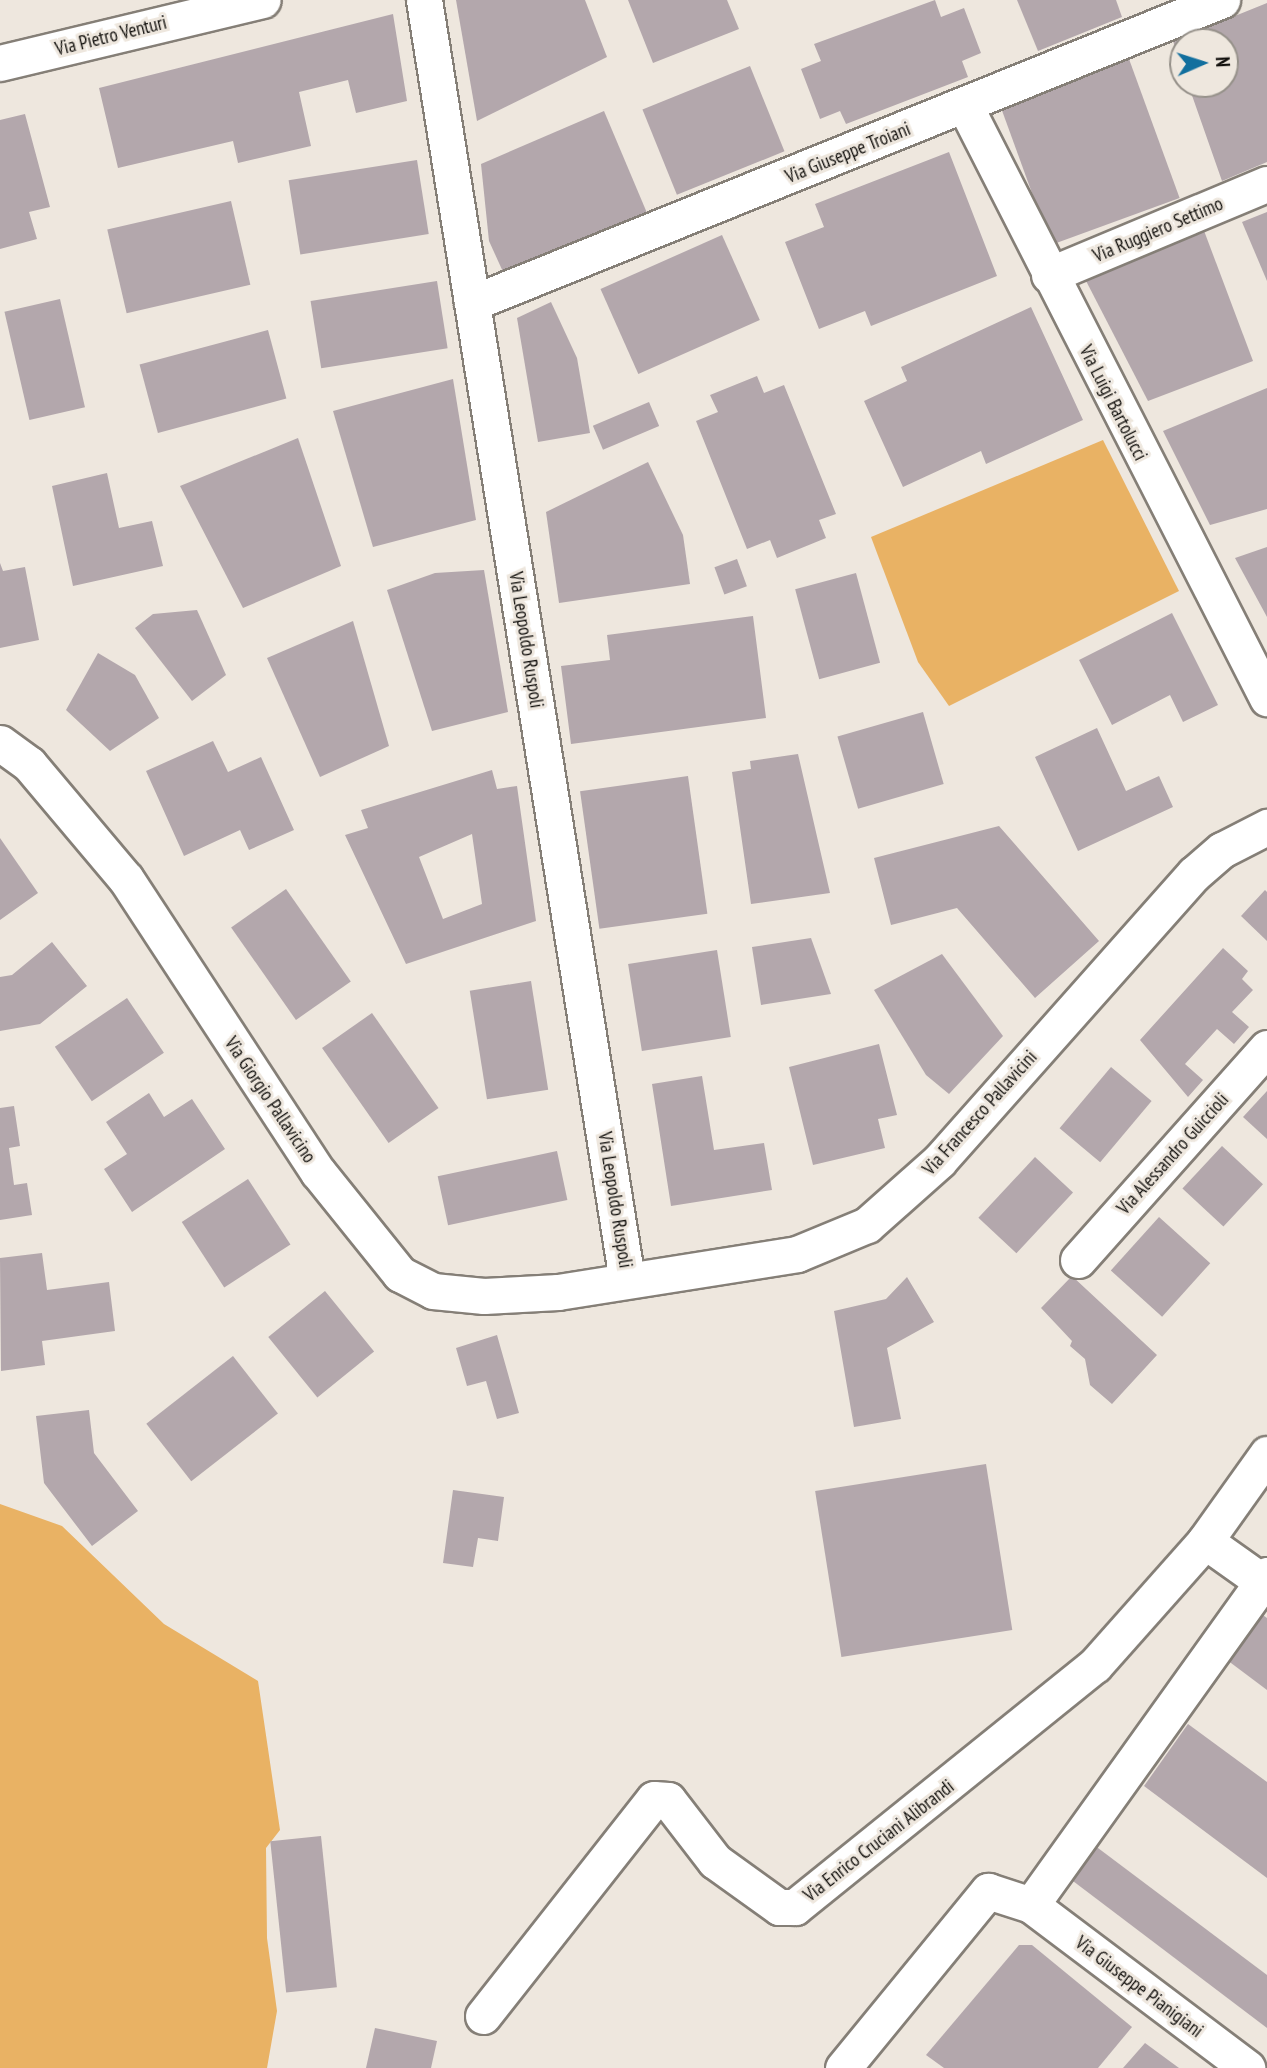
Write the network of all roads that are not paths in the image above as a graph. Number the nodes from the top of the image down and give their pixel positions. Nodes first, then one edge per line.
1 (263, 0) edge
2 (424, 0) edge
3 (1222, 0) edge
4 (163, 11) edge
5 (0, 63) edge
6 (965, 106) junction
7 (1267, 184) edge
8 (1049, 275) junction
9 (472, 303) junction
10 (1267, 698) edge
11 (0, 743) edge
12 (1267, 827) edge
13 (1267, 1048) edge
14 (1078, 1260) dead end
15 (627, 1280) junction
16 (1267, 1454) edge
17 (1205, 1541) junction
18 (1266, 1580) edge
19 (1031, 1905) junction
20 (483, 2016) dead end
21 (842, 2068) edge
22 (1247, 2068) edge

1 - 4 street, Via Pietro Venturi
2 - 9 street, Via Leopoldo Ruspoli
3 - 6 street, Via Giuseppe Troiani
4 - 5 street, Via Pietro Venturi
6 - 8 street, Via Luigi Bartolucci
6 - 9 street, Via Giuseppe Troiani
7 - 8 street, Via Ruggiero Settimo
8 - 10 street, Via Luigi Bartolucci
9 - 15 street, Via Leopoldo Ruspoli
11 - 15 street, Via Giorgio Pallavicino
12 - 15 street, Via Francesco Pallavicini
13 - 14 street, Via Alessandro Guiccioli
16 - 17 street, Via Enrico Cruciani Alibrandi
17 - 18 street
17 - 20 street, Via Enrico Cruciani Alibrandi
18 - 19 street
19 - 21 street
19 - 22 street, Via Giuseppe Pianigiani

